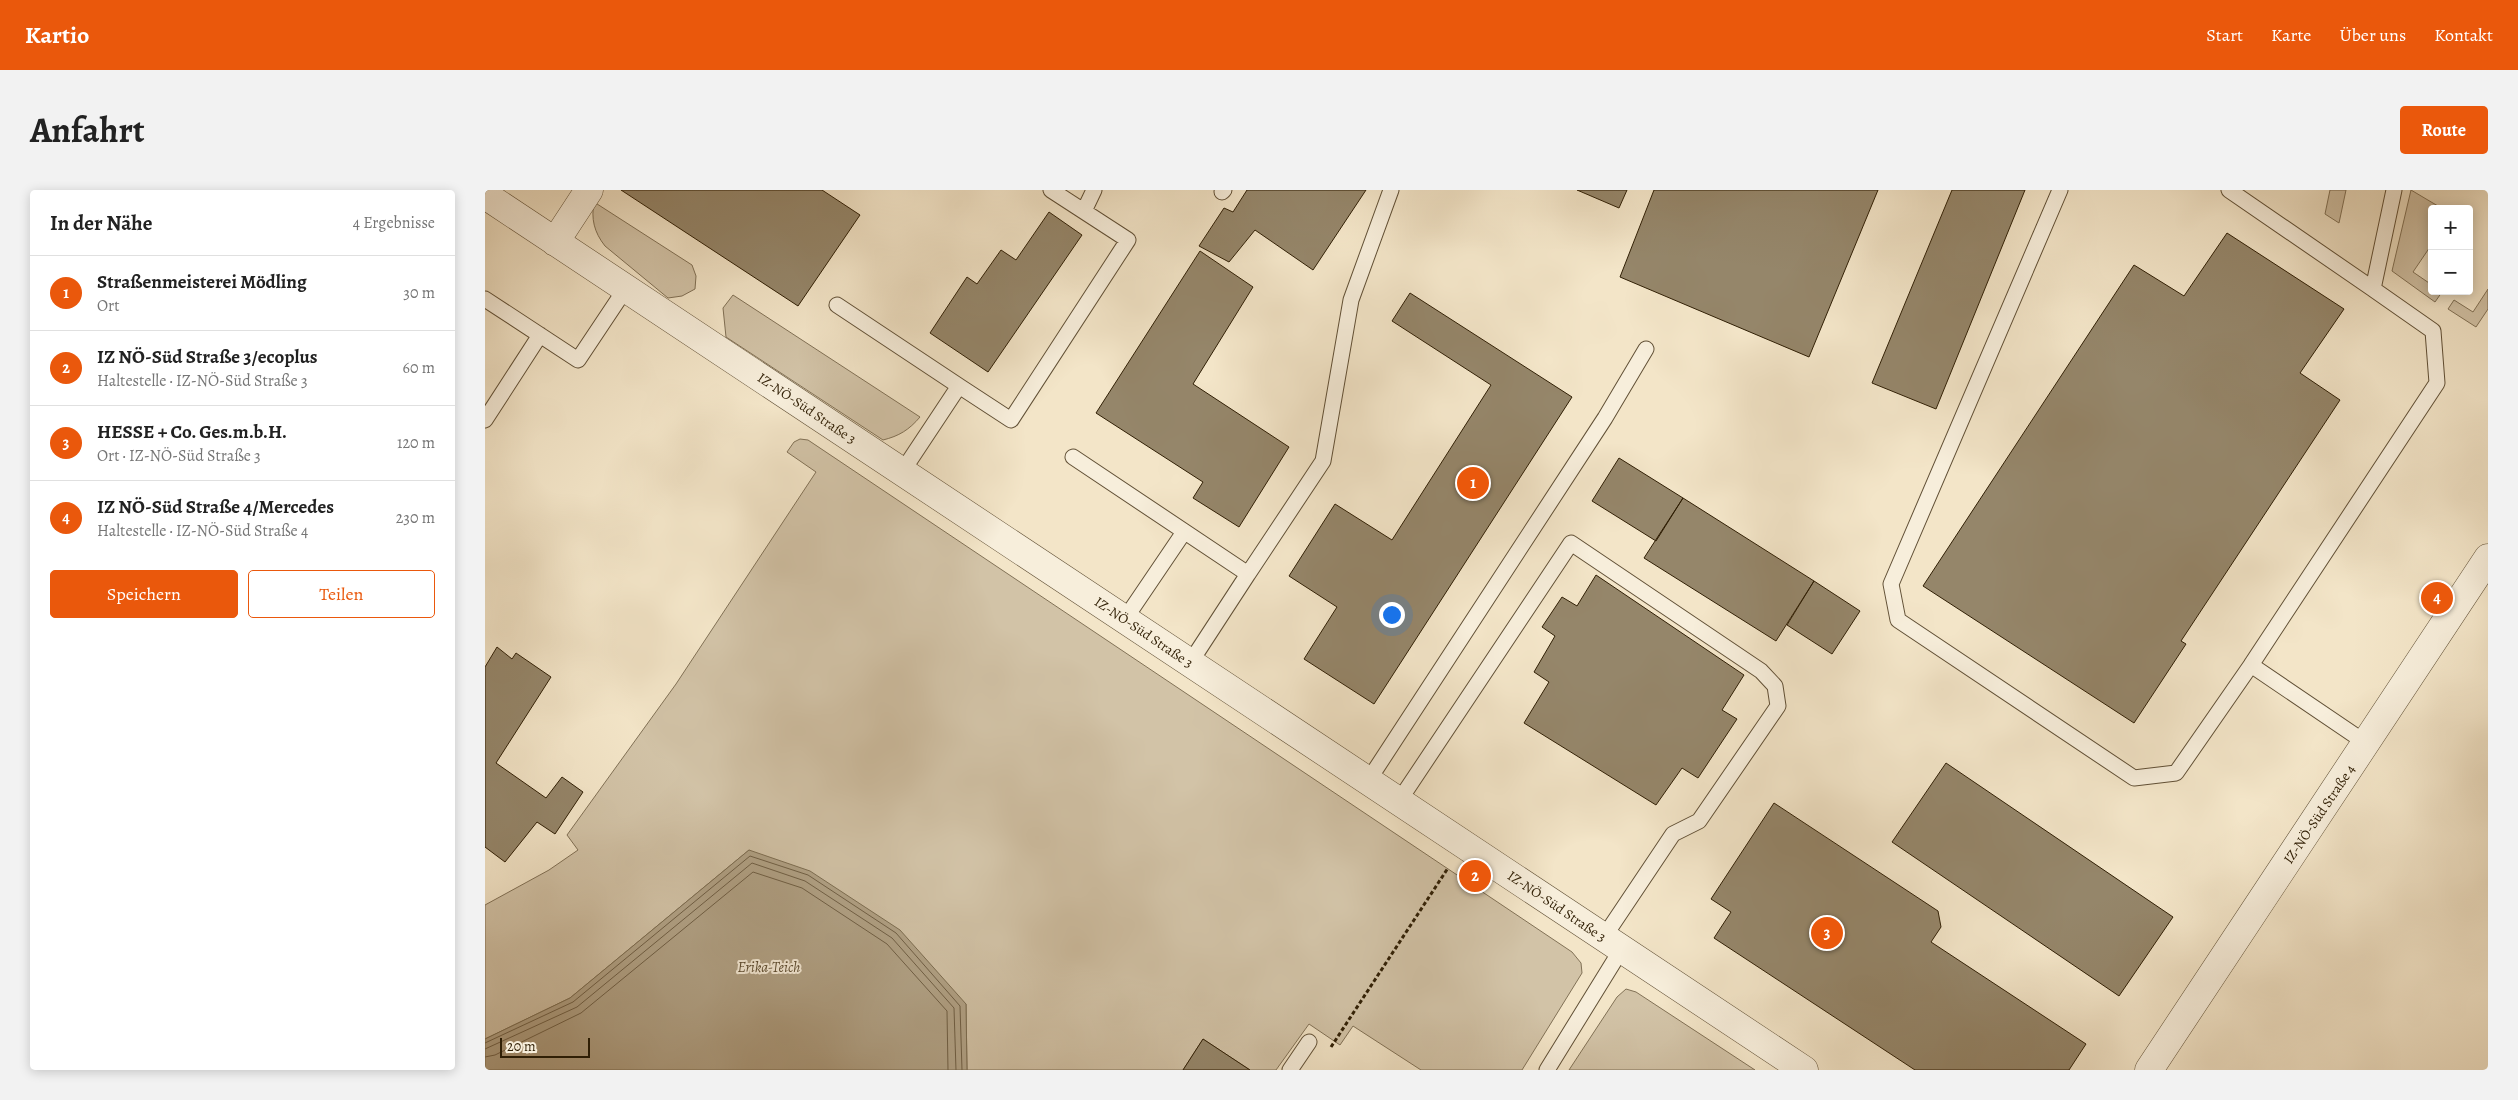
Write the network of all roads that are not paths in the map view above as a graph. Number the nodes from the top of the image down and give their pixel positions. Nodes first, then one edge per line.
1 (589, 190) edge
2 (1051, 190) edge
3 (1094, 190) edge
4 (1391, 190) edge
5 (2060, 190) edge
6 (2229, 190) edge
7 (2394, 190) edge
8 (485, 195) edge
9 (1084, 211) junction
10 (555, 242) junction
11 (626, 288) junction
12 (2373, 289) junction
13 (485, 299) edge
14 (837, 305) dead end
15 (540, 335) junction
16 (1646, 349) dead end
17 (959, 386) junction
18 (485, 420) edge
19 (1073, 457) dead end
20 (902, 472) junction
21 (1184, 532) junction
22 (2488, 558) edge
23 (1247, 574) junction
24 (1125, 620) junction
25 (1190, 662) junction
26 (2251, 665) junction
27 (2366, 743) junction
28 (1368, 781) junction
29 (1399, 801) junction
30 (1612, 944) junction
31 (1309, 1042) dead end
32 (1290, 1070) edge
33 (1547, 1070) edge
34 (1804, 1070) edge
35 (2149, 1070) edge

1 - 10 street
2 - 9 lane
3 - 9 lane
4 - 23 lane
5 - 26 lane
6 - 12 lane
7 - 12 lane
8 - 10 street, IZ-NÖ-Süd Straße 3
9 - 17 lane
10 - 11 street, IZ-NÖ-Süd Straße 3
11 - 15 lane
11 - 20 street, IZ-NÖ-Süd Straße 3
12 - 26 lane
13 - 15 lane
14 - 17 lane
15 - 18 lane
16 - 28 lane
17 - 20 lane
19 - 21 lane
20 - 24 street, IZ-NÖ-Süd Straße 3
21 - 23 lane
21 - 24 lane
22 - 27 street, IZ-NÖ-Süd Straße 4
23 - 25 lane
24 - 25 street, IZ-NÖ-Süd Straße 3
25 - 28 street, IZ-NÖ-Süd Straße 3
26 - 27 lane
27 - 35 street, IZ-NÖ-Süd Straße 4
28 - 29 street, IZ-NÖ-Süd Straße 3
29 - 30 street, IZ-NÖ-Süd Straße 3
29 - 30 lane
30 - 33 lane
30 - 34 street, IZ-NÖ-Süd Straße 3
31 - 32 lane

